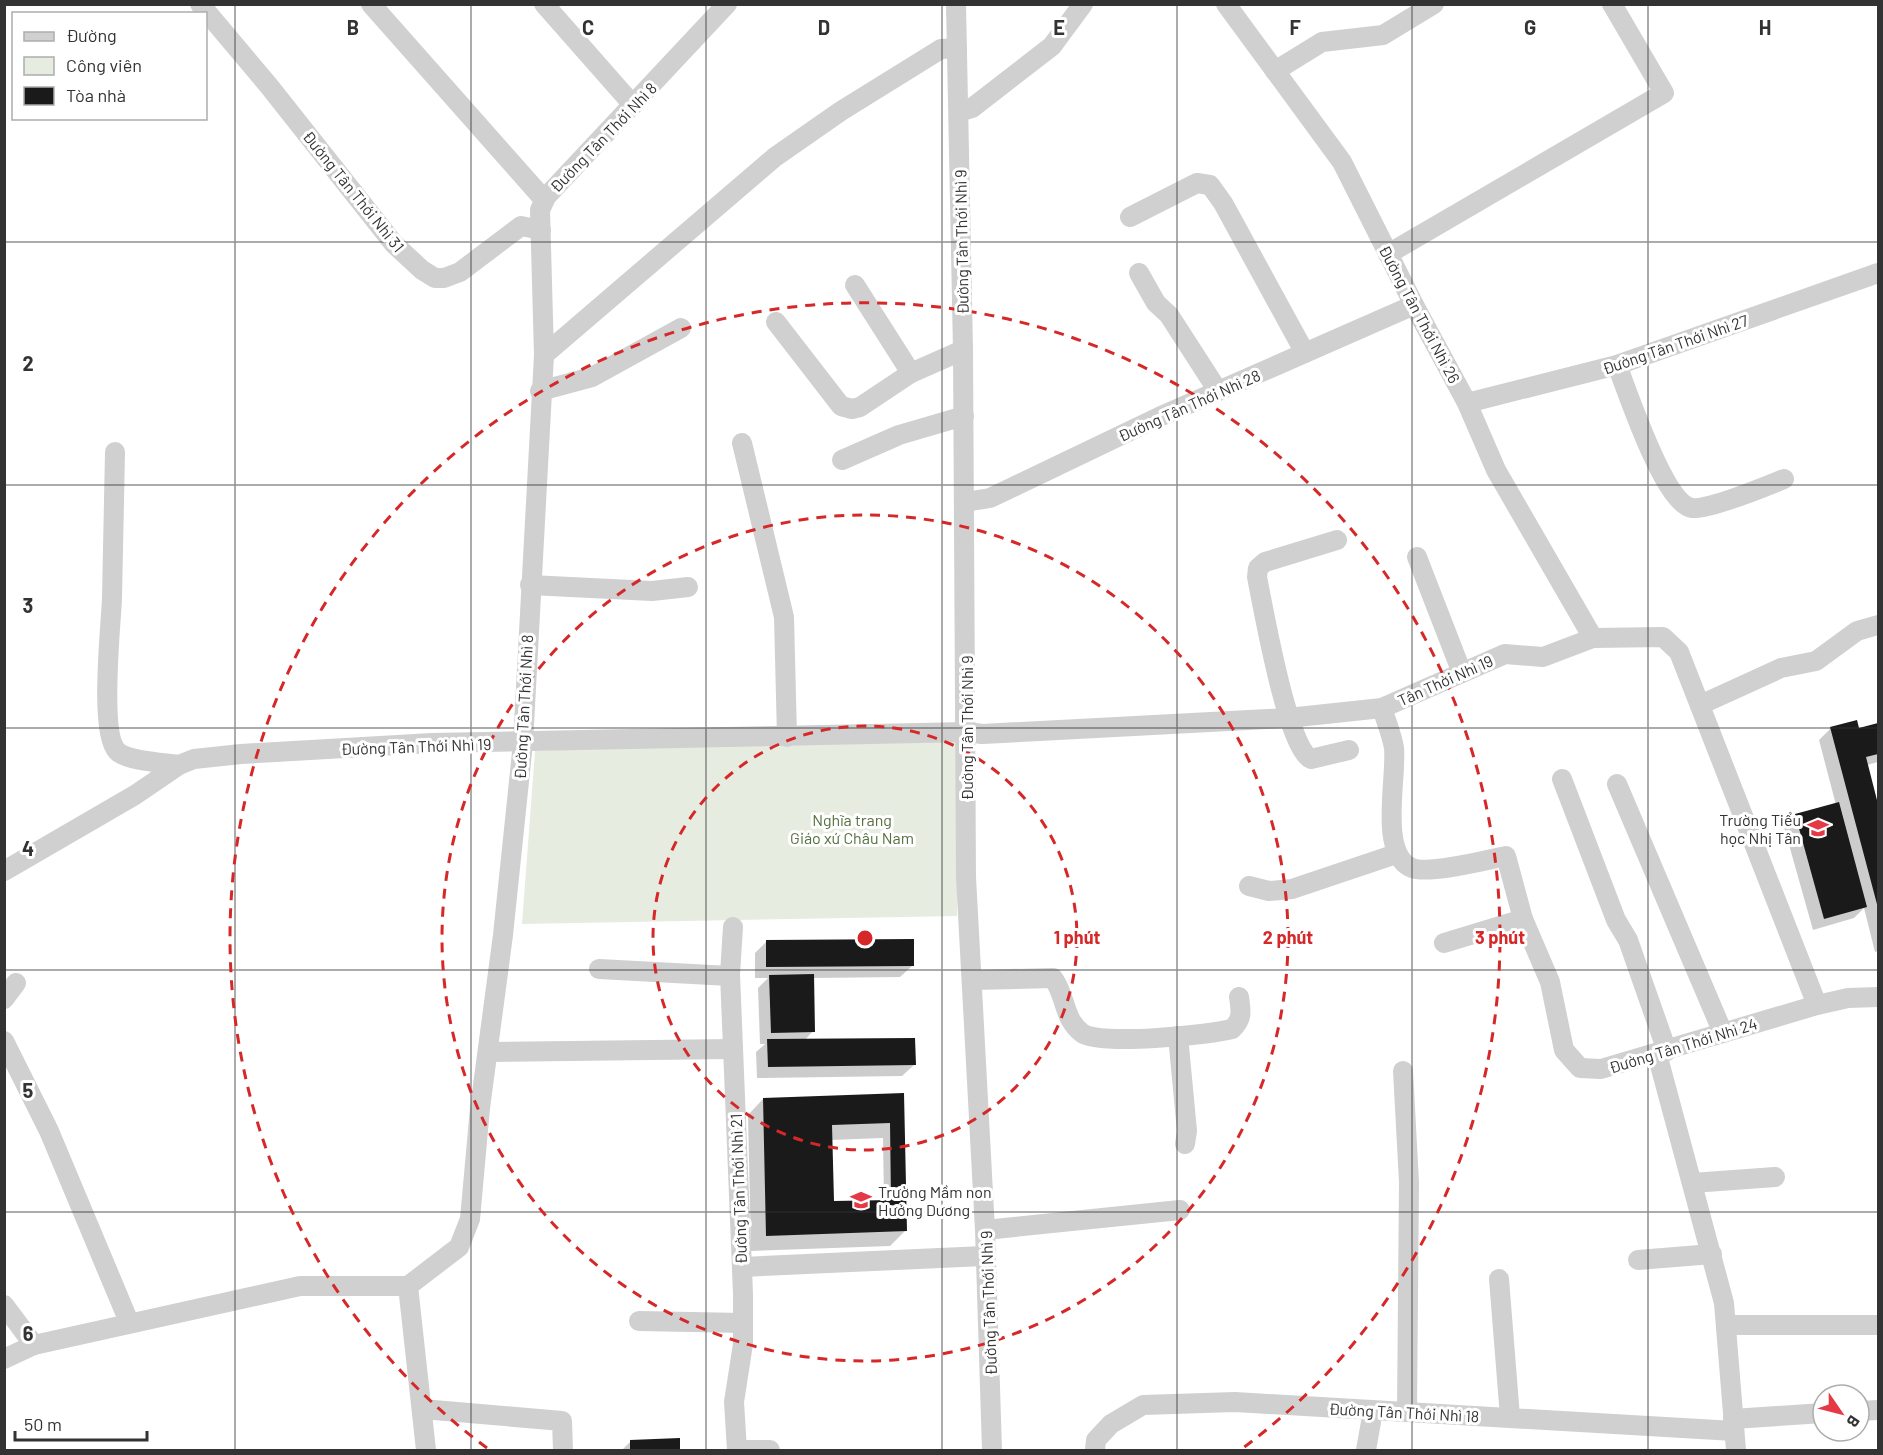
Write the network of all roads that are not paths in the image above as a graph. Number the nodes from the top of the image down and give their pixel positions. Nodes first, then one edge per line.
1 (371, 4) edge
2 (544, 4) edge
3 (727, 4) edge
4 (956, 4) edge
5 (1083, 4) edge
6 (1226, 4) edge
7 (1434, 4) edge
8 (1612, 4) edge
9 (207, 12) edge
10 (957, 48) junction
11 (1275, 71) junction
12 (633, 105) junction
13 (959, 112) junction
14 (546, 197) junction
15 (1130, 217) dead end
16 (541, 230) junction
17 (1388, 254) junction
18 (1139, 273) dead end
19 (1878, 273) edge
20 (855, 285) dead end
21 (1414, 305) junction
22 (776, 322) dead end
23 (681, 328) dead end
24 (963, 350) junction
25 (1305, 353) junction
26 (544, 355) junction
27 (1617, 365) junction
28 (911, 374) junction
29 (540, 391) junction
30 (1218, 391) junction
31 (1467, 403) junction
32 (964, 416) junction
33 (742, 443) dead end
34 (115, 452) dead end
35 (842, 460) dead end
36 (1784, 479) dead end
37 (965, 502) junction
38 (1337, 540) dead end
39 (1417, 557) dead end
40 (530, 585) junction
41 (688, 587) dead end
42 (1878, 625) edge
43 (1593, 638) junction
44 (1462, 673) junction
45 (1700, 705) junction
46 (1382, 708) junction
47 (1288, 718) junction
48 (967, 732) junction
49 (787, 737) junction
50 (523, 743) junction
51 (1350, 750) dead end
52 (179, 765) junction
53 (1562, 779) dead end
54 (1617, 784) dead end
55 (1396, 854) junction
56 (4, 871) edge
57 (1250, 886) dead end
58 (1523, 919) junction
59 (733, 927) dead end
60 (1443, 943) dead end
61 (599, 969) dead end
62 (730, 976) junction
63 (973, 980) junction
64 (16, 983) dead end
65 (1239, 997) dead end
66 (1878, 997) edge
67 (4, 999) edge
68 (1817, 1005) junction
69 (1723, 1033) junction
70 (1178, 1036) junction
71 (4, 1041) edge
72 (733, 1049) junction
73 (488, 1052) junction
74 (1662, 1053) junction
75 (1403, 1071) dead end
76 (1185, 1144) dead end
77 (1775, 1177) dead end
78 (1692, 1183) junction
79 (1180, 1210) dead end
80 (984, 1230) junction
81 (1712, 1254) junction
82 (984, 1256) junction
83 (1638, 1260) dead end
84 (741, 1267) junction
85 (1499, 1279) dead end
86 (408, 1286) junction
87 (4, 1305) edge
88 (639, 1321) dead end
89 (129, 1322) junction
90 (743, 1323) junction
91 (1726, 1325) junction
92 (1878, 1325) edge
93 (34, 1345) junction
94 (4, 1359) edge
95 (422, 1409) junction
96 (1373, 1411) junction
97 (1407, 1412) junction
98 (1811, 1415) edge
99 (1510, 1417) junction
100 (1734, 1425) junction
101 (426, 1450) edge
102 (562, 1450) edge
103 (737, 1450) edge
104 (770, 1450) edge
105 (992, 1450) edge
106 (1095, 1450) edge
107 (1366, 1450) edge
108 (1736, 1450) edge

1 - 14 street
2 - 12 street
3 - 12 street, Đường Tân Thới Nhì 8
4 - 10 street, Đường Tân Thới Nhì 9
5 - 13 street
6 - 11 street, Đường Tân Thới Nhì 26
7 - 11 street
8 - 17 street
9 - 16 street, Đường Tân Thới Nhì 31
10 - 13 street, Đường Tân Thới Nhì 9
10 - 26 street
11 - 17 street, Đường Tân Thới Nhì 26
12 - 14 street, Đường Tân Thới Nhì 8
13 - 24 street, Đường Tân Thới Nhì 9
14 - 16 street, Đường Tân Thới Nhì 8
15 - 25 street
16 - 26 street, Đường Tân Thới Nhì 8
17 - 21 street, Đường Tân Thới Nhì 26
18 - 30 street
19 - 27 street, Đường Tân Thới Nhì 27
20 - 28 street
21 - 25 street, Đường Tân Thới Nhì 28
21 - 31 street, Đường Tân Thới Nhì 26
22 - 28 street
23 - 29 street
24 - 28 street
24 - 32 street, Đường Tân Thới Nhì 9
25 - 30 street, Đường Tân Thới Nhì 28
26 - 29 street, Đường Tân Thới Nhì 8
27 - 31 street, Đường Tân Thới Nhì 27
27 - 36 street
29 - 40 street, Đường Tân Thới Nhì 8
30 - 37 street, Đường Tân Thới Nhì 28
31 - 43 street, Đường Tân Thới Nhì 26
32 - 35 street
32 - 37 street, Đường Tân Thới Nhì 9
33 - 49 street
34 - 52 street
37 - 48 street, Đường Tân Thới Nhì 9
38 - 47 street
39 - 44 street
40 - 41 street
40 - 50 street, Đường Tân Thới Nhì 8
42 - 45 street
43 - 44 street, Tân Thời Nhì 19
43 - 45 street, Tân Thời Nhì 19
44 - 46 street, Tân Thời Nhì 19
45 - 68 street, Tân Thời Nhì 19
46 - 47 street, Tân Thời Nhì 19
46 - 55 street
47 - 48 street, Tân Thời Nhì 19
47 - 51 street
48 - 49 street, Đường Tân Thới Nhì 19
48 - 63 street, Đường Tân Thới Nhì 9
49 - 50 street, Đường Tân Thới Nhì 19
50 - 52 street, Đường Tân Thới Nhì 19
50 - 73 street, Đường Tân Thới Nhì 8
52 - 56 street, Đường Tân Thới Nhì 19
53 - 74 street
54 - 69 street
55 - 57 street
55 - 58 street, Đường Tân Thới Nhì 24
58 - 60 street
58 - 74 street, Đường Tân Thới Nhì 24
59 - 62 street, Đường Tân Thới Nhì 21
61 - 62 street
62 - 72 street, Đường Tân Thới Nhì 21
63 - 70 street
63 - 80 street, Đường Tân Thới Nhì 9
64 - 67 street
65 - 70 street
66 - 68 street, Đường Tân Thới Nhì 24
68 - 69 street, Đường Tân Thới Nhì 24
69 - 74 street, Đường Tân Thới Nhì 24
70 - 76 street
71 - 89 street
72 - 73 street
72 - 84 street, Đường Tân Thới Nhì 21
73 - 86 street, Đường Tân Thới Nhì 8
74 - 78 street
75 - 97 street
77 - 78 street
78 - 81 street
79 - 80 street
80 - 82 street, Đường Tân Thới Nhì 9
81 - 83 street
81 - 91 street
82 - 84 street
82 - 105 street, Đường Tân Thới Nhì 9
84 - 90 street, Đường Tân Thới Nhì 21
85 - 99 street
86 - 89 street
86 - 95 street
87 - 93 street
88 - 90 street
89 - 93 street
90 - 103 street, Đường Tân Thới Nhì 21
91 - 92 street
91 - 100 street
93 - 94 street
95 - 101 street
95 - 102 street
96 - 97 street, Đường Tân Thới Nhì 18
96 - 106 street, Đường Tân Thới Nhì 18
96 - 107 street
97 - 99 street, Đường Tân Thới Nhì 18
98 - 100 street, Đường Tân Thới Nhì 18
99 - 100 street, Đường Tân Thới Nhì 18
100 - 108 street
103 - 104 street

